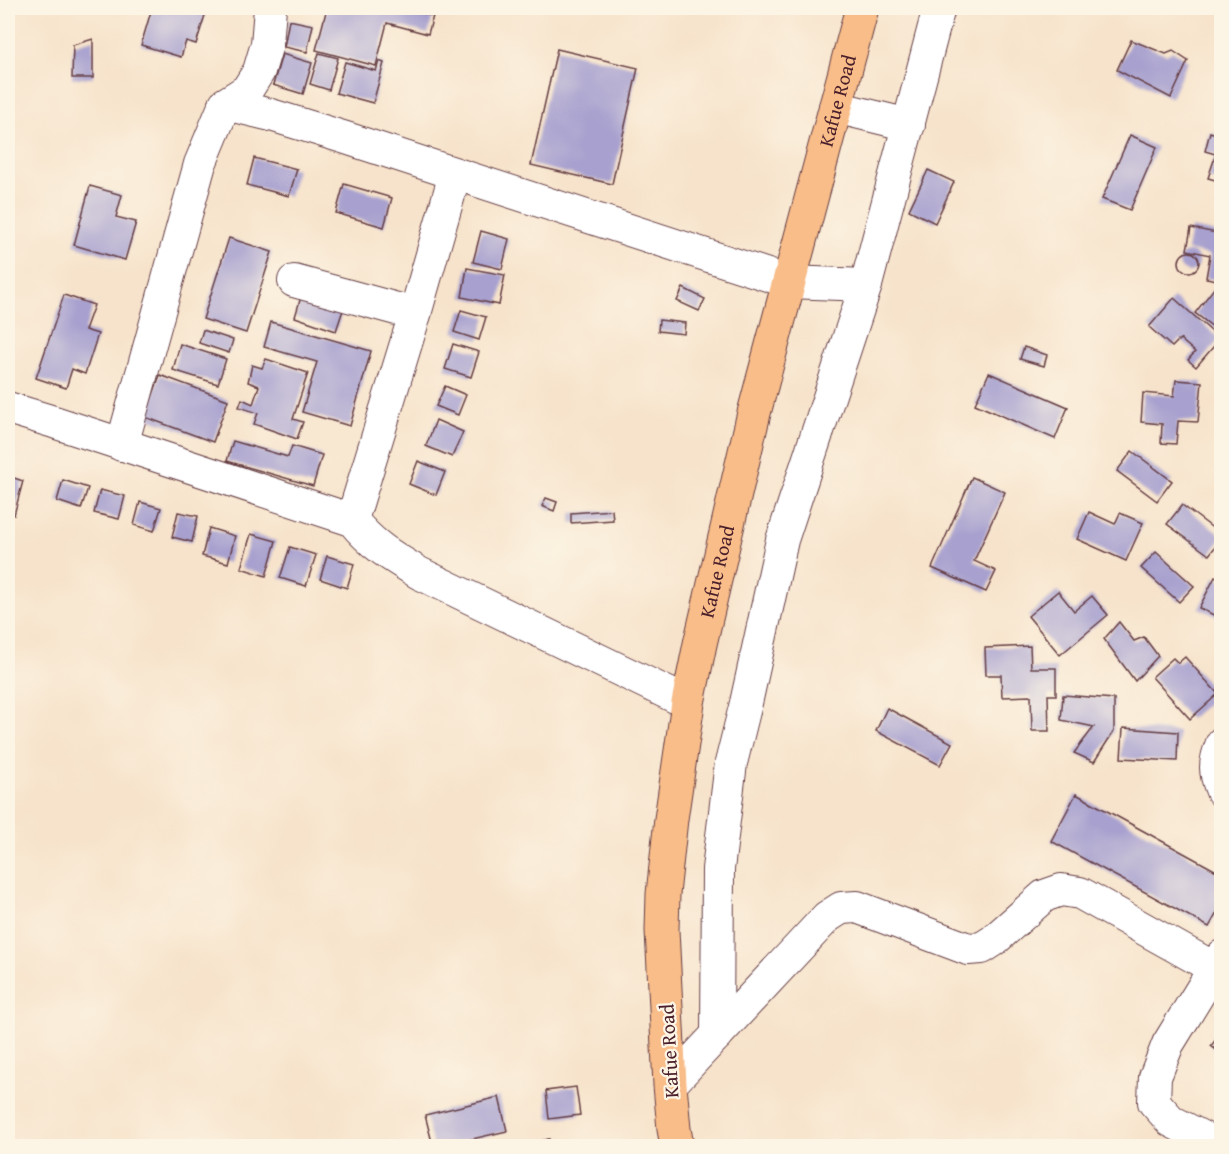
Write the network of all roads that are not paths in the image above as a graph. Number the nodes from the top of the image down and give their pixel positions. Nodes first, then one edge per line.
1 (270, 8) edge
2 (862, 8) edge
3 (939, 8) edge
4 (225, 104) junction
5 (836, 107) junction
6 (909, 125) junction
7 (455, 174) junction
8 (294, 280) dead end
9 (789, 282) junction
10 (866, 285) junction
11 (415, 314) junction
12 (8, 408) edge
13 (122, 445) junction
14 (352, 520) junction
15 (688, 703) junction
16 (1221, 744) edge
17 (1221, 791) edge
18 (1218, 962) edge
19 (717, 1035) junction
20 (670, 1085) junction
21 (677, 1146) edge
22 (1219, 1146) edge

1 - 4 street
2 - 5 highway, Kafue Road
3 - 6 street
4 - 7 street
4 - 13 street
5 - 6 street
5 - 9 highway, Kafue Road
6 - 10 street
7 - 9 street
7 - 11 street
8 - 11 street
9 - 10 street
9 - 15 highway, Kafue Road
10 - 19 street
11 - 14 street
12 - 13 street
13 - 14 street
14 - 15 street
15 - 20 highway, Kafue Road
16 - 17 street
18 - 19 street
18 - 22 street
19 - 20 street
20 - 21 highway, Kafue Road

